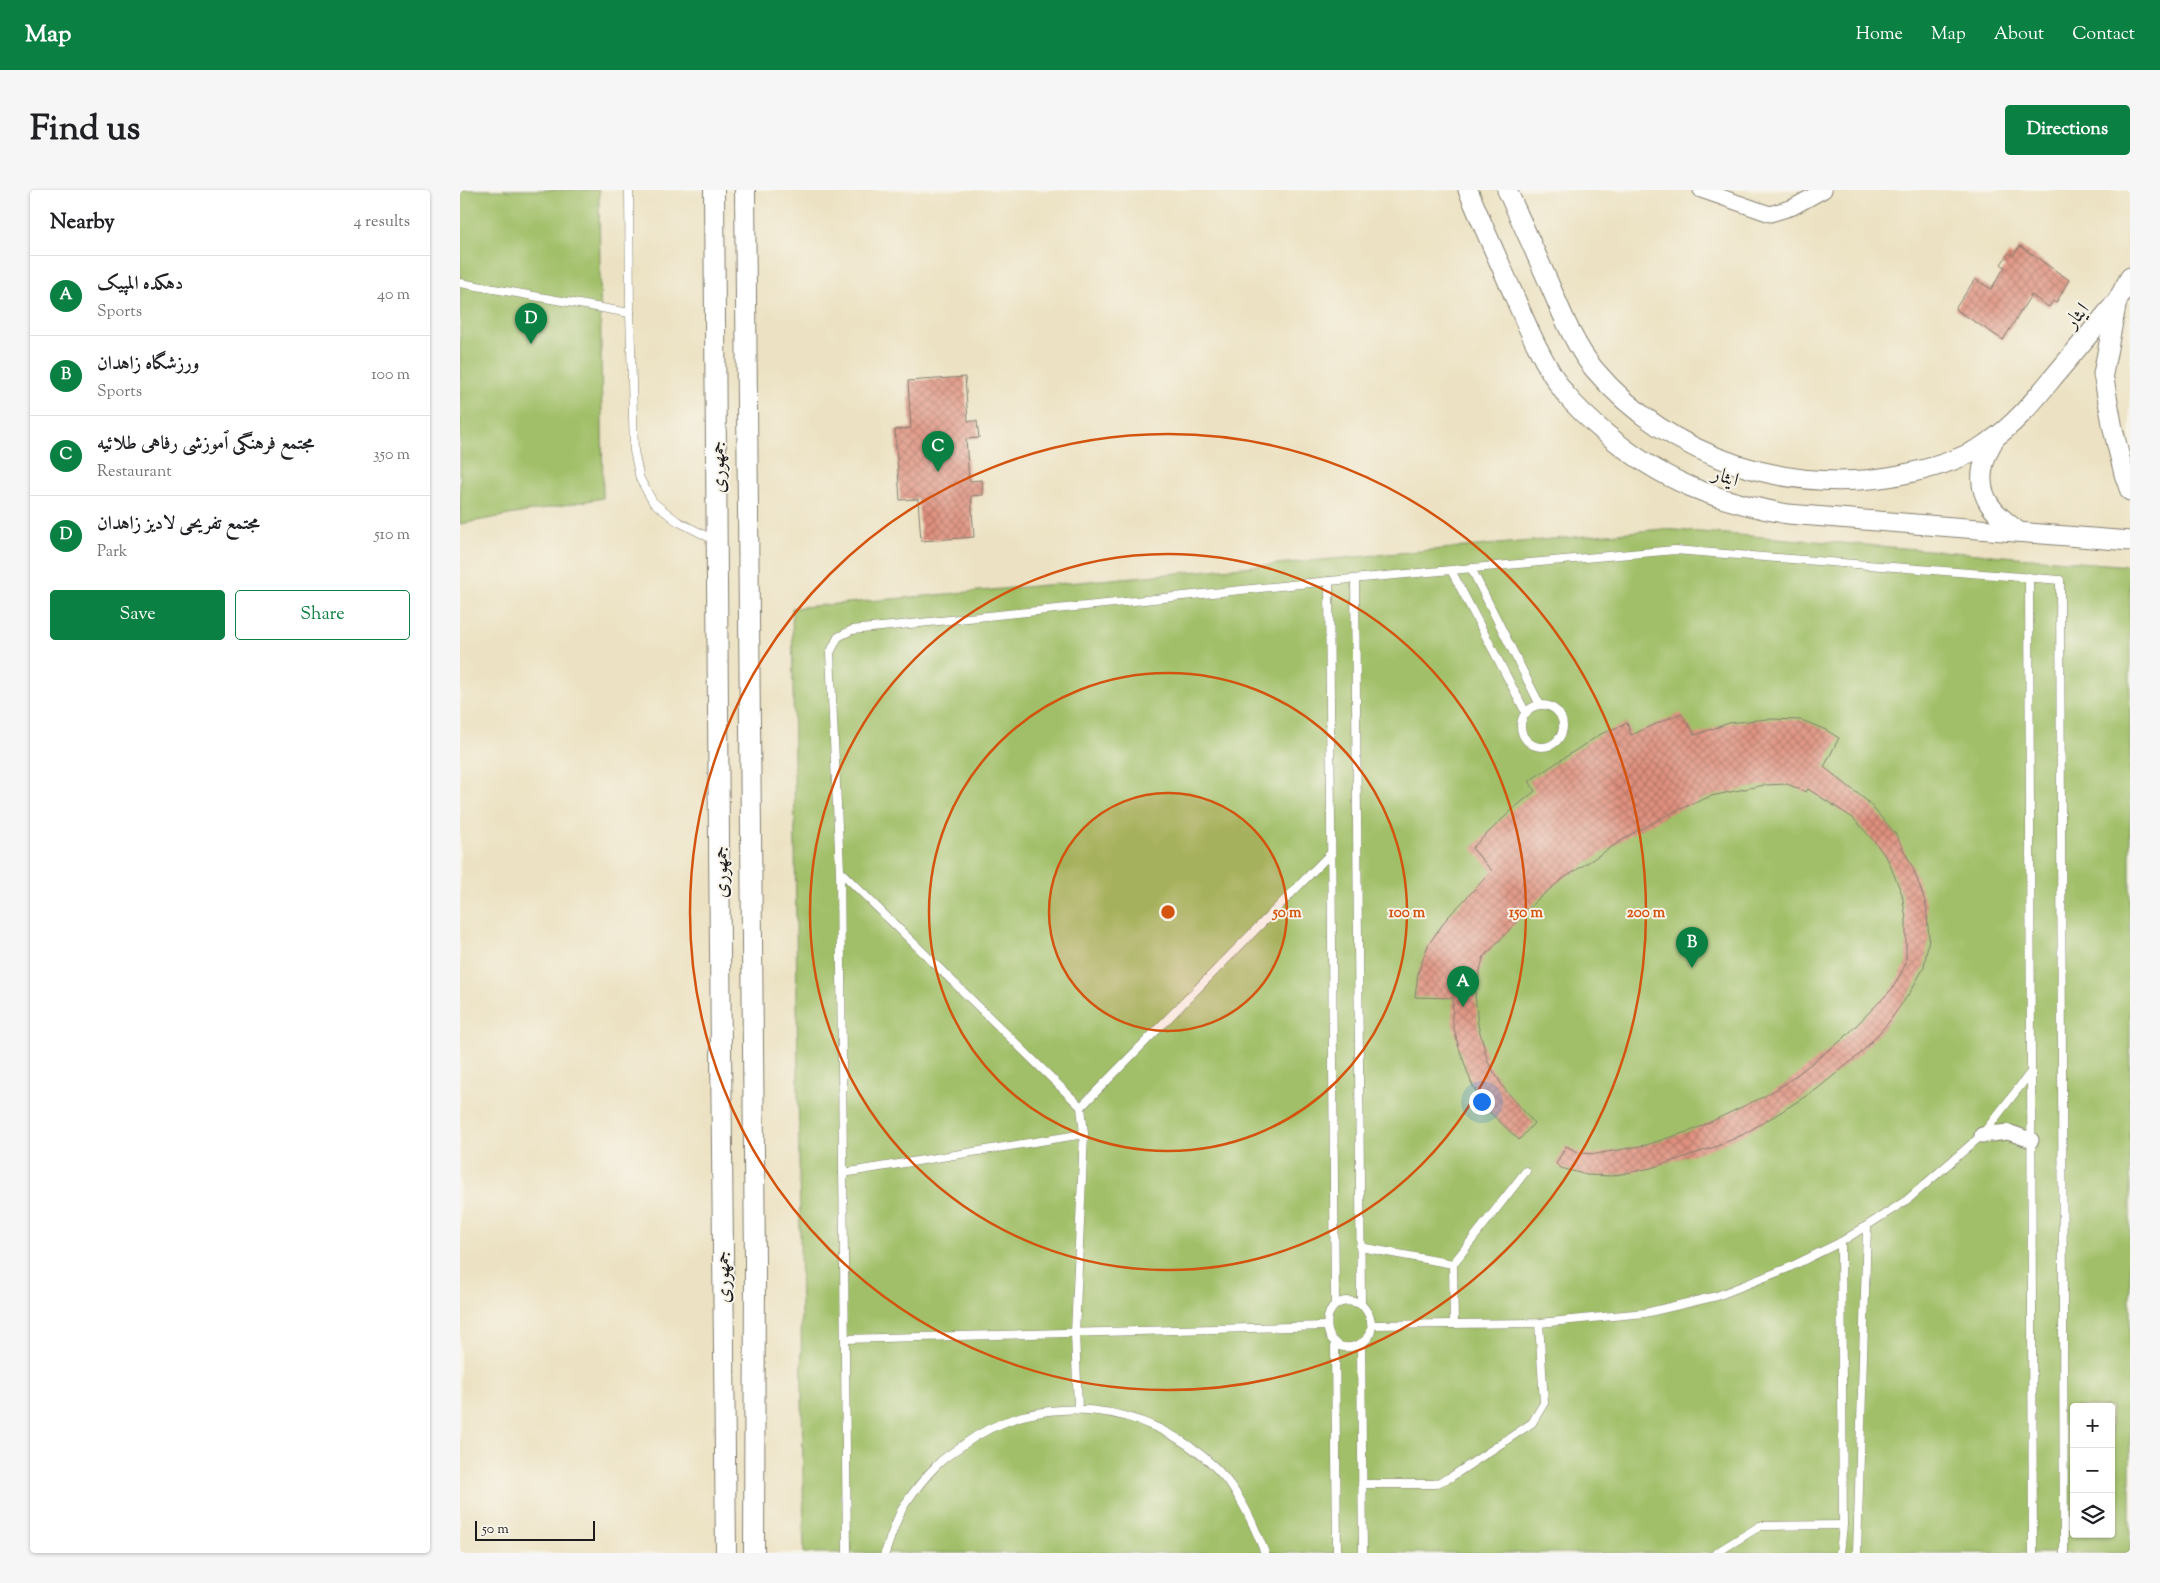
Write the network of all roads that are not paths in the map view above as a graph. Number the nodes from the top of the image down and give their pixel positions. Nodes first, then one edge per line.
1 (629, 190) edge
2 (714, 190) edge
3 (745, 190) edge
4 (1468, 190) edge
5 (1507, 190) edge
6 (1701, 190) edge
7 (1824, 190) edge
8 (2130, 278) edge
9 (460, 283) edge
10 (2117, 301) junction
11 (630, 314) junction
12 (1996, 437) junction
13 (2130, 491) edge
14 (2019, 532) junction
15 (2130, 541) edge
16 (718, 542) junction
17 (1472, 568) junction
18 (1451, 570) junction
19 (2029, 576) junction
20 (1355, 579) junction
21 (1329, 581) junction
22 (1540, 705) junction
23 (1526, 713) junction
24 (1331, 853) junction
25 (840, 871) junction
26 (2031, 1072) junction
27 (1081, 1107) junction
28 (1084, 1134) junction
29 (1982, 1135) junction
30 (2031, 1140) junction
31 (1526, 1171) dead end
32 (843, 1173) junction
33 (1867, 1227) junction
34 (1841, 1242) junction
35 (1360, 1247) junction
36 (721, 1260) junction
37 (755, 1261) junction
38 (1453, 1264) junction
39 (1361, 1304) junction
40 (1335, 1306) junction
41 (1539, 1323) junction
42 (1454, 1324) junction
43 (1372, 1325) junction
44 (1326, 1326) junction
45 (1075, 1333) junction
46 (845, 1339) junction
47 (1335, 1342) junction
48 (1361, 1344) junction
49 (1078, 1408) junction
50 (1362, 1484) junction
51 (1843, 1525) junction
52 (726, 1553) edge
53 (754, 1553) edge
54 (847, 1553) edge
55 (885, 1553) edge
56 (1265, 1553) edge
57 (1337, 1553) edge
58 (1363, 1553) edge
59 (1716, 1553) edge
60 (1840, 1553) edge
61 (1857, 1553) edge
62 (2033, 1553) edge
63 (2064, 1553) edge

1 - 11 lane
2 - 16 main road, جمهوری
3 - 37 main road, جمهوری
4 - 14 street, ایثار
5 - 12 street, ایثار
6 - 7 street
8 - 10 street
9 - 11 lane
10 - 12 street, ایثار
10 - 13 street
11 - 16 lane
12 - 14 street
14 - 15 street, ایثار
16 - 36 main road, جمهوری
17 - 18 lane
17 - 19 lane
17 - 22 lane
18 - 20 lane
18 - 23 lane
19 - 26 lane
19 - 63 lane
20 - 21 lane
20 - 35 lane
21 - 24 lane
21 - 25 lane
22 - 23 lane
22 - 23 lane
24 - 27 lane
24 - 40 lane
25 - 27 lane
25 - 32 lane
26 - 29 lane
26 - 30 lane
27 - 28 lane
28 - 32 lane
28 - 45 lane
29 - 30 street
29 - 33 lane
30 - 62 lane
31 - 38 lane
32 - 46 lane
33 - 34 lane
33 - 61 lane
34 - 41 lane
34 - 51 lane
35 - 38 lane
35 - 39 lane
36 - 37 main road
36 - 52 main road, جمهوری
37 - 53 main road, جمهوری
38 - 42 lane
39 - 40 lane
39 - 43 lane
40 - 44 lane
41 - 42 lane
41 - 50 lane
42 - 43 lane
43 - 48 lane
44 - 45 lane
44 - 47 lane
45 - 46 lane
45 - 49 lane
46 - 54 lane
47 - 48 lane
47 - 57 lane
48 - 50 lane
49 - 55 lane
49 - 56 lane
50 - 58 lane
51 - 59 lane
51 - 60 lane

